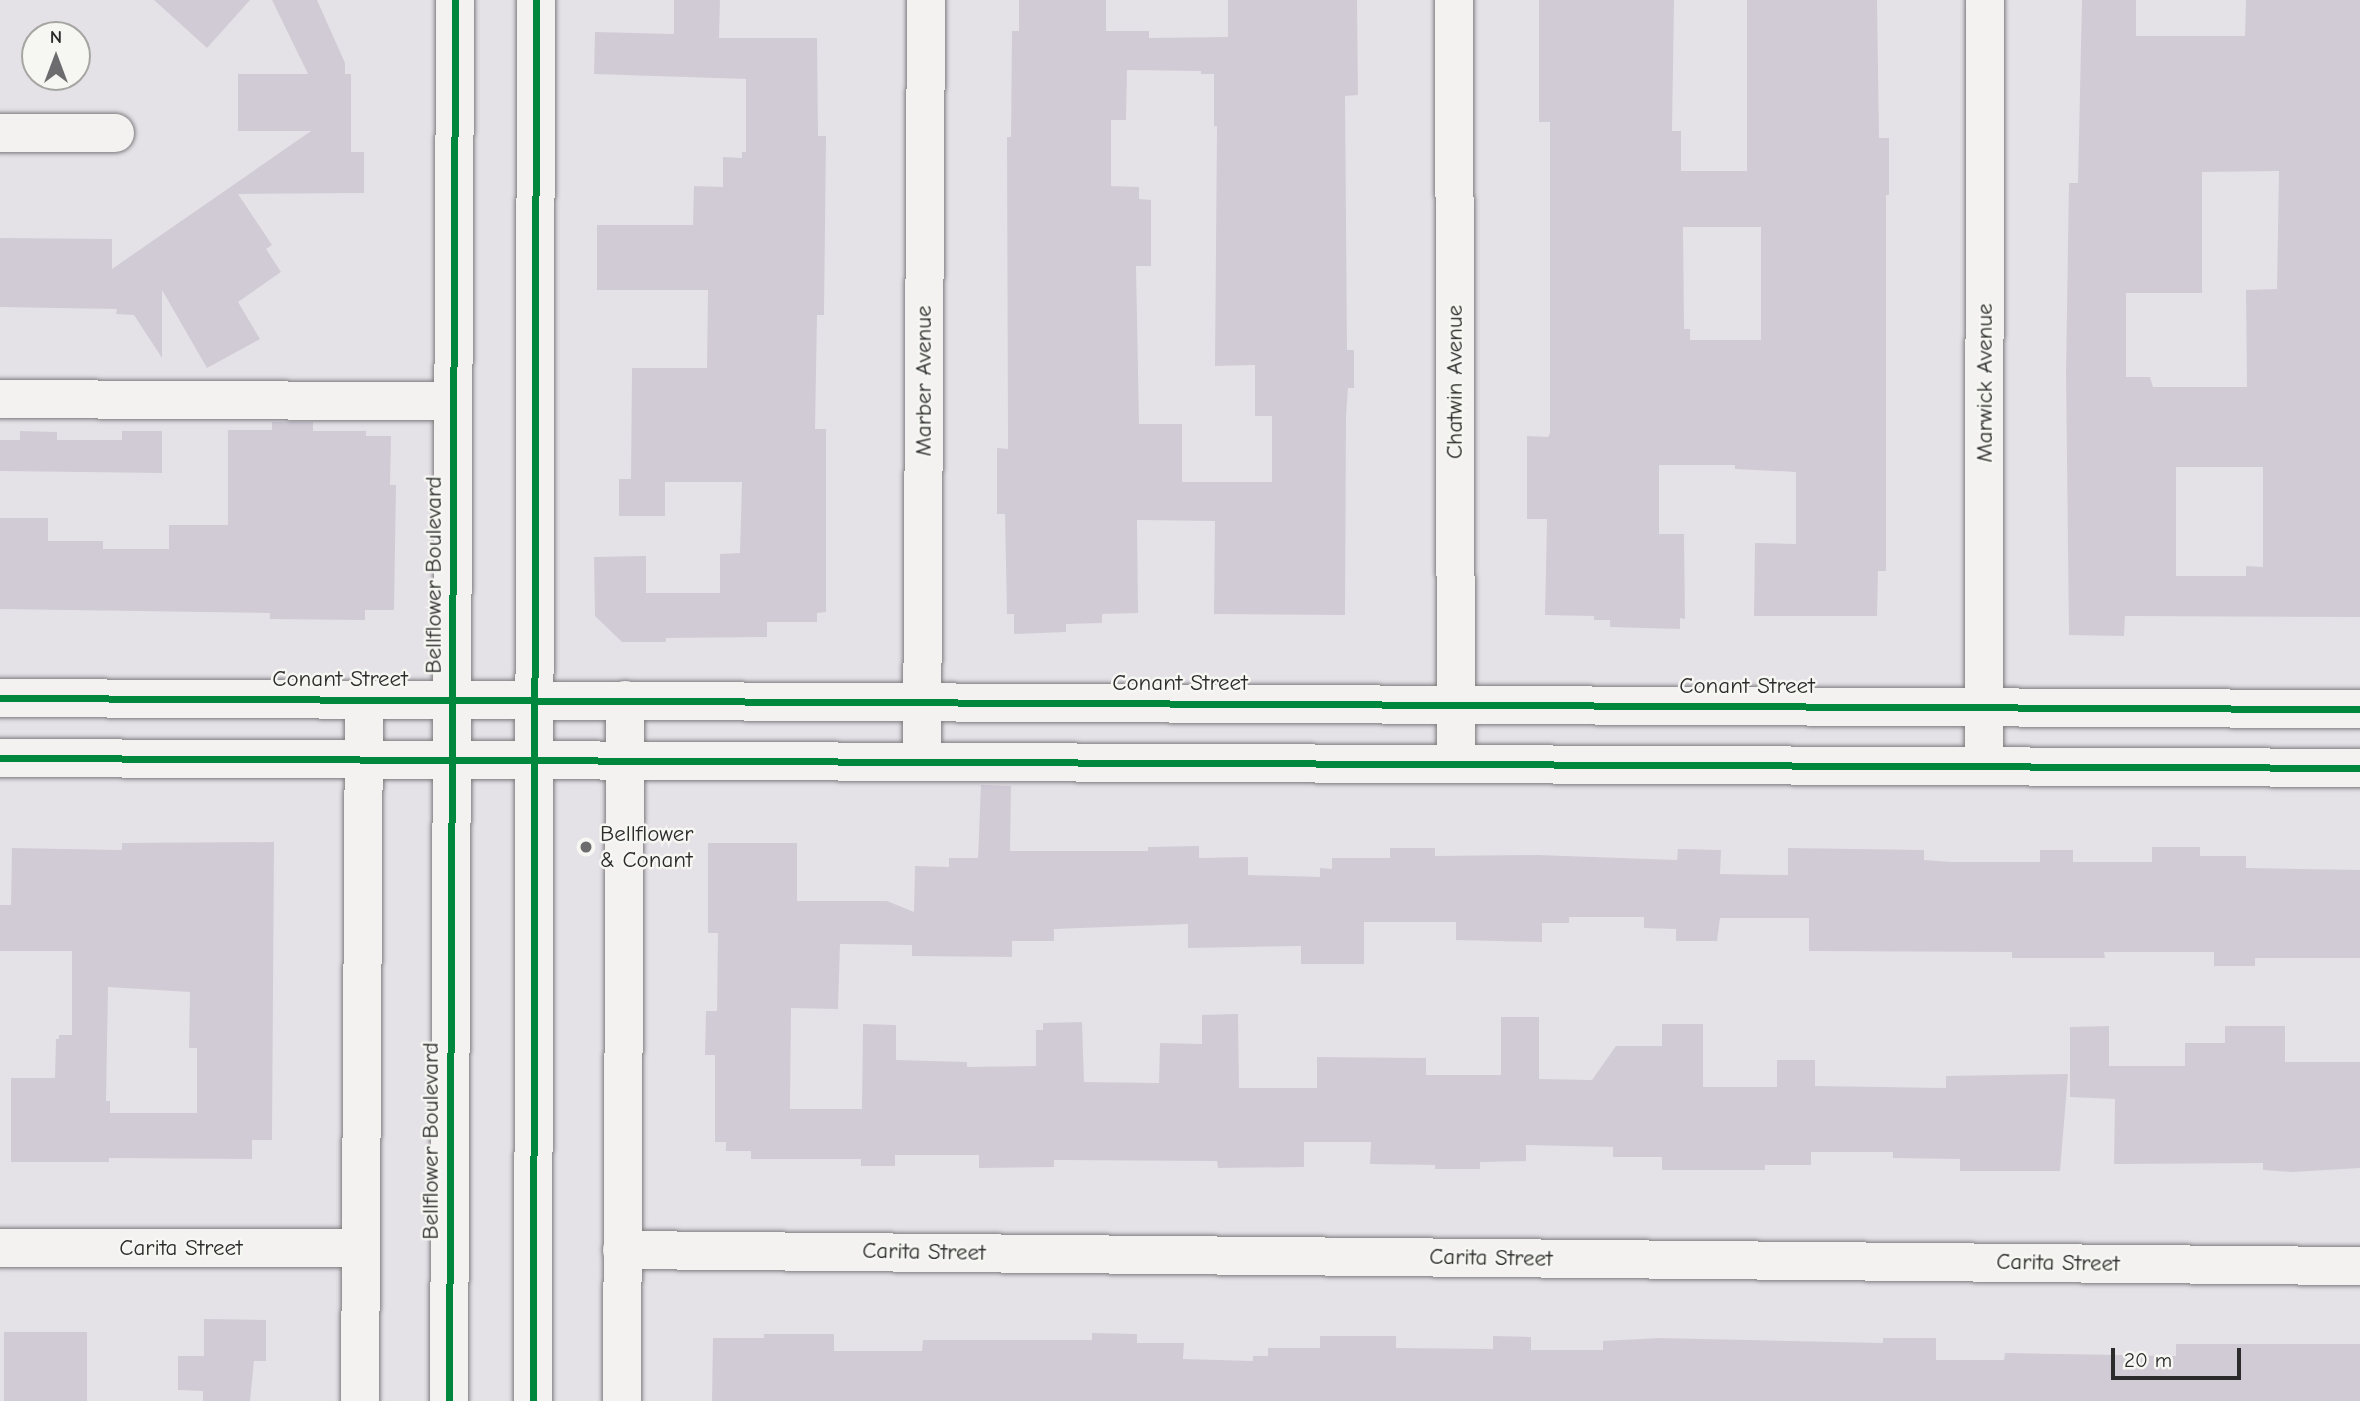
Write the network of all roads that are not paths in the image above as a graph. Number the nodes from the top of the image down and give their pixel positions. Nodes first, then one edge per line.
1 (455, 0) edge
2 (536, 0) edge
3 (926, 0) edge
4 (1454, 0) edge
5 (1985, 0) edge
6 (0, 133) edge
7 (115, 133) dead end
8 (0, 399) edge
9 (453, 401) junction
10 (0, 698) edge
11 (364, 699) junction
12 (453, 699) junction
13 (537, 699) junction
14 (625, 699) junction
15 (923, 701) junction
16 (1456, 705) junction
17 (1984, 707) junction
18 (2360, 709) edge
19 (0, 758) edge
20 (364, 760) junction
21 (454, 760) junction
22 (536, 760) junction
23 (625, 760) junction
24 (922, 762) junction
25 (1456, 764) junction
26 (1984, 766) junction
27 (2360, 768) edge
28 (0, 1248) edge
29 (361, 1248) junction
30 (622, 1250) junction
31 (2360, 1266) edge
32 (360, 1401) edge
33 (449, 1401) edge
34 (533, 1401) edge
35 (622, 1401) edge

1 - 9 street, Bellflower Boulevard
2 - 13 street
3 - 15 street, Marber Avenue
4 - 16 street, Chatwin Avenue
5 - 17 street, Marwick Avenue
6 - 7 street
8 - 9 street
9 - 12 street, Bellflower Boulevard
10 - 11 street, Conant Street
11 - 12 street, Conant Street
11 - 20 street
12 - 13 street, Conant Street
12 - 21 street, Bellflower Boulevard
13 - 14 street, Conant Street
13 - 22 street
14 - 15 street, Conant Street
14 - 23 street
15 - 16 street, Conant Street
15 - 24 street, Marber Avenue
16 - 17 street, Conant Street
16 - 25 street, Chatwin Avenue
17 - 18 street, Conant Street
17 - 26 street, Marwick Avenue
19 - 20 street
20 - 21 street
20 - 29 street
21 - 22 street
21 - 33 street, Bellflower Boulevard
22 - 23 street
22 - 34 street
23 - 24 street
23 - 30 street
24 - 25 street
25 - 26 street
26 - 27 street
28 - 29 street, Carita Street
29 - 32 street
30 - 31 street, Carita Street
30 - 35 street

